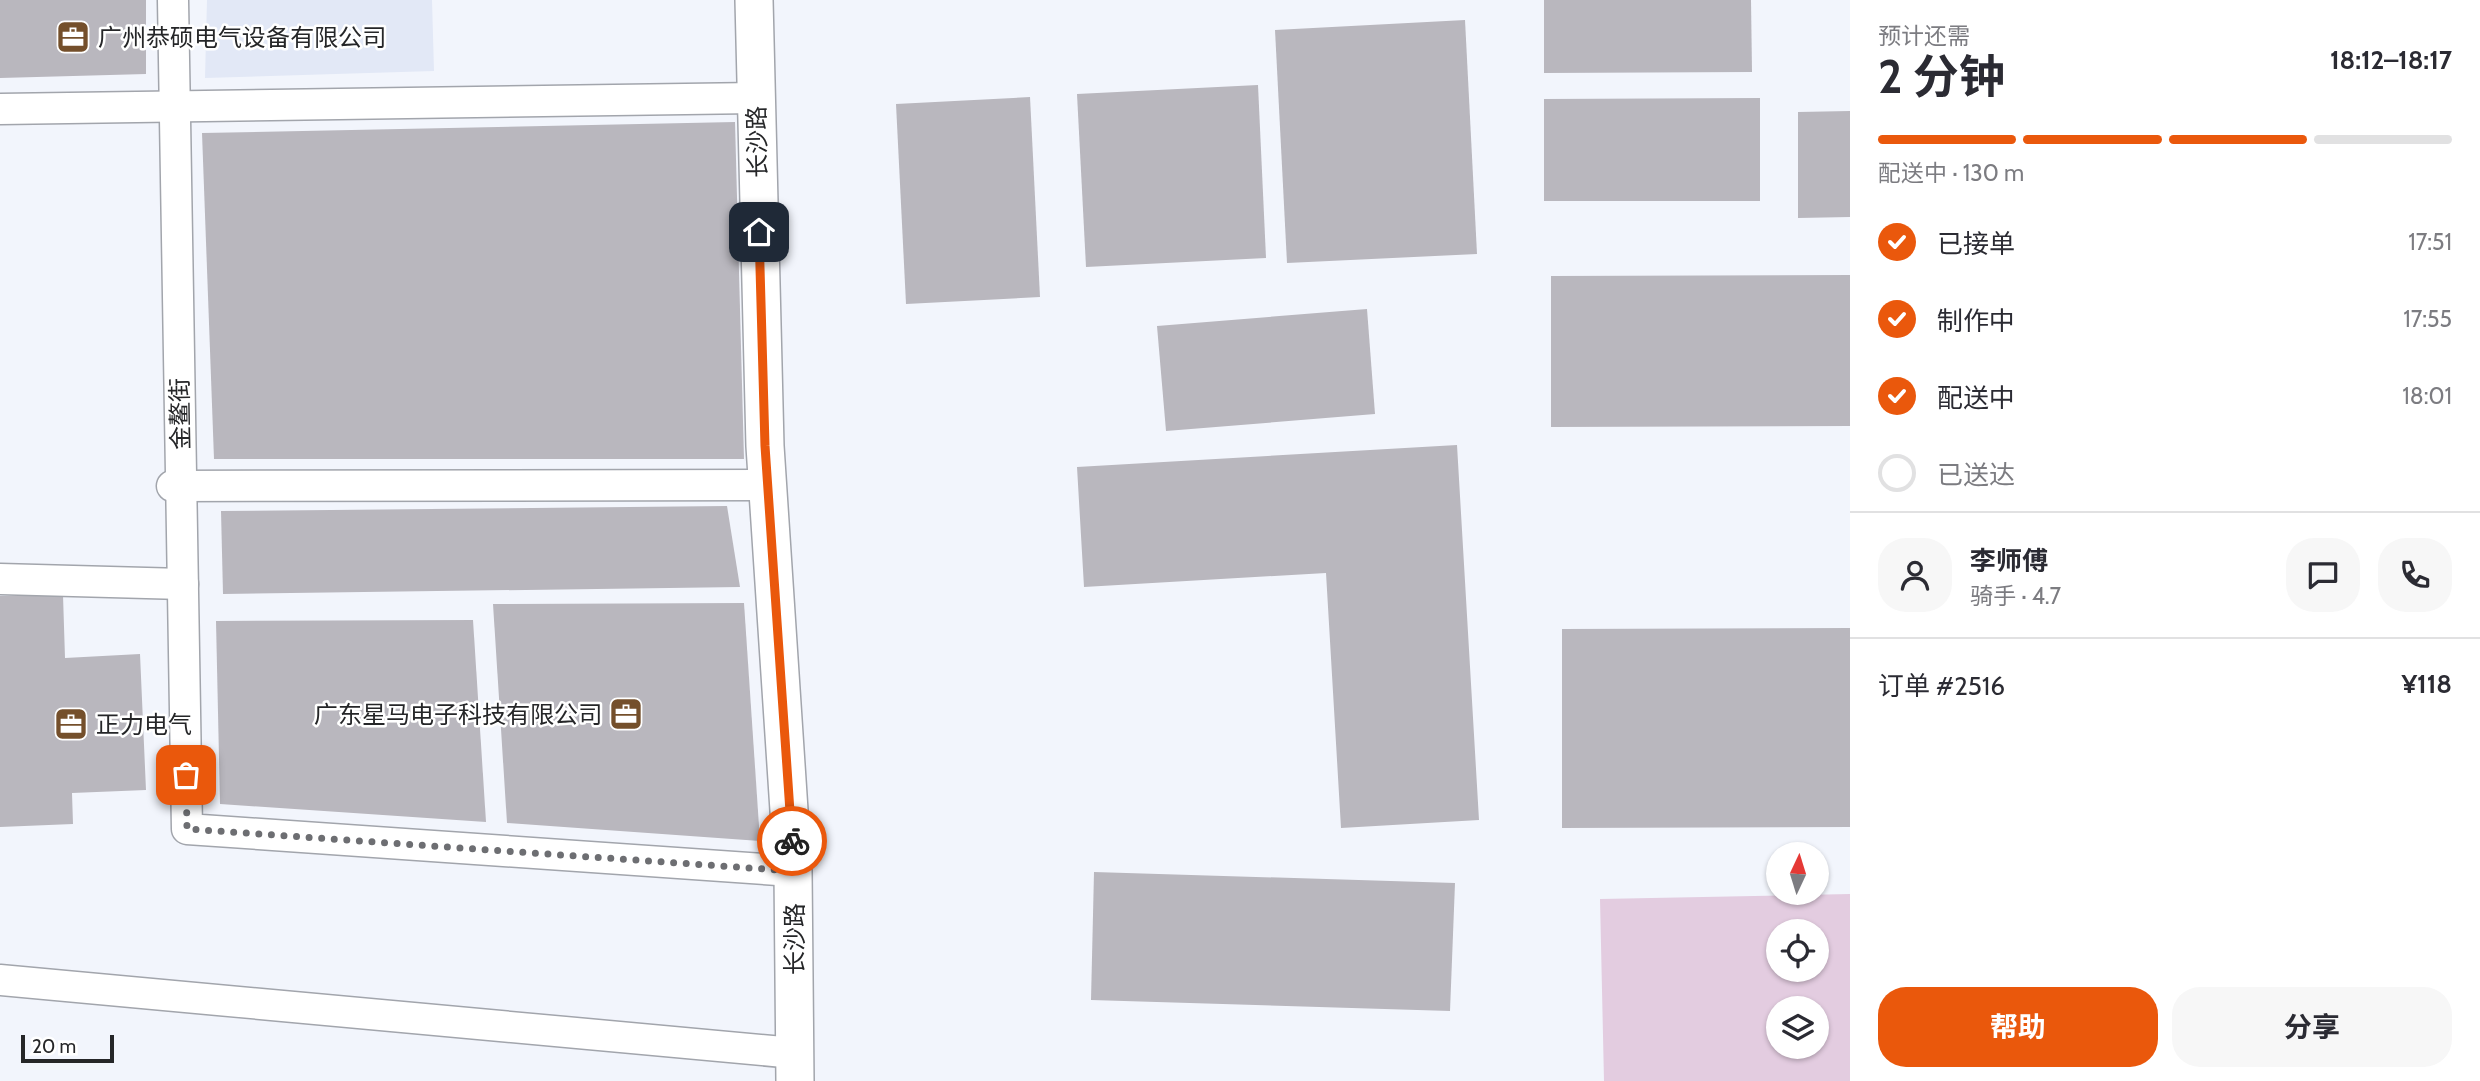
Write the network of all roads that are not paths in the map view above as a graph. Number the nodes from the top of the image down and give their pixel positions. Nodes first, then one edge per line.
1 (173, 0) edge
2 (754, 0) edge
3 (756, 98) junction
4 (174, 106) junction
5 (0, 109) edge
6 (769, 485) junction
7 (172, 486) dead end
8 (0, 579) edge
9 (183, 584) junction
10 (793, 871) junction
11 (0, 980) edge
12 (795, 1067) edge

1 - 4 street, 金鳌街
2 - 3 street, 长沙路
3 - 4 street
3 - 6 street, 长沙路
4 - 5 street
4 - 9 street, 金鳌街
6 - 7 street
6 - 10 street, 长沙路
8 - 9 street
9 - 10 street, 金鳌街
10 - 12 street, 长沙路
11 - 12 street

